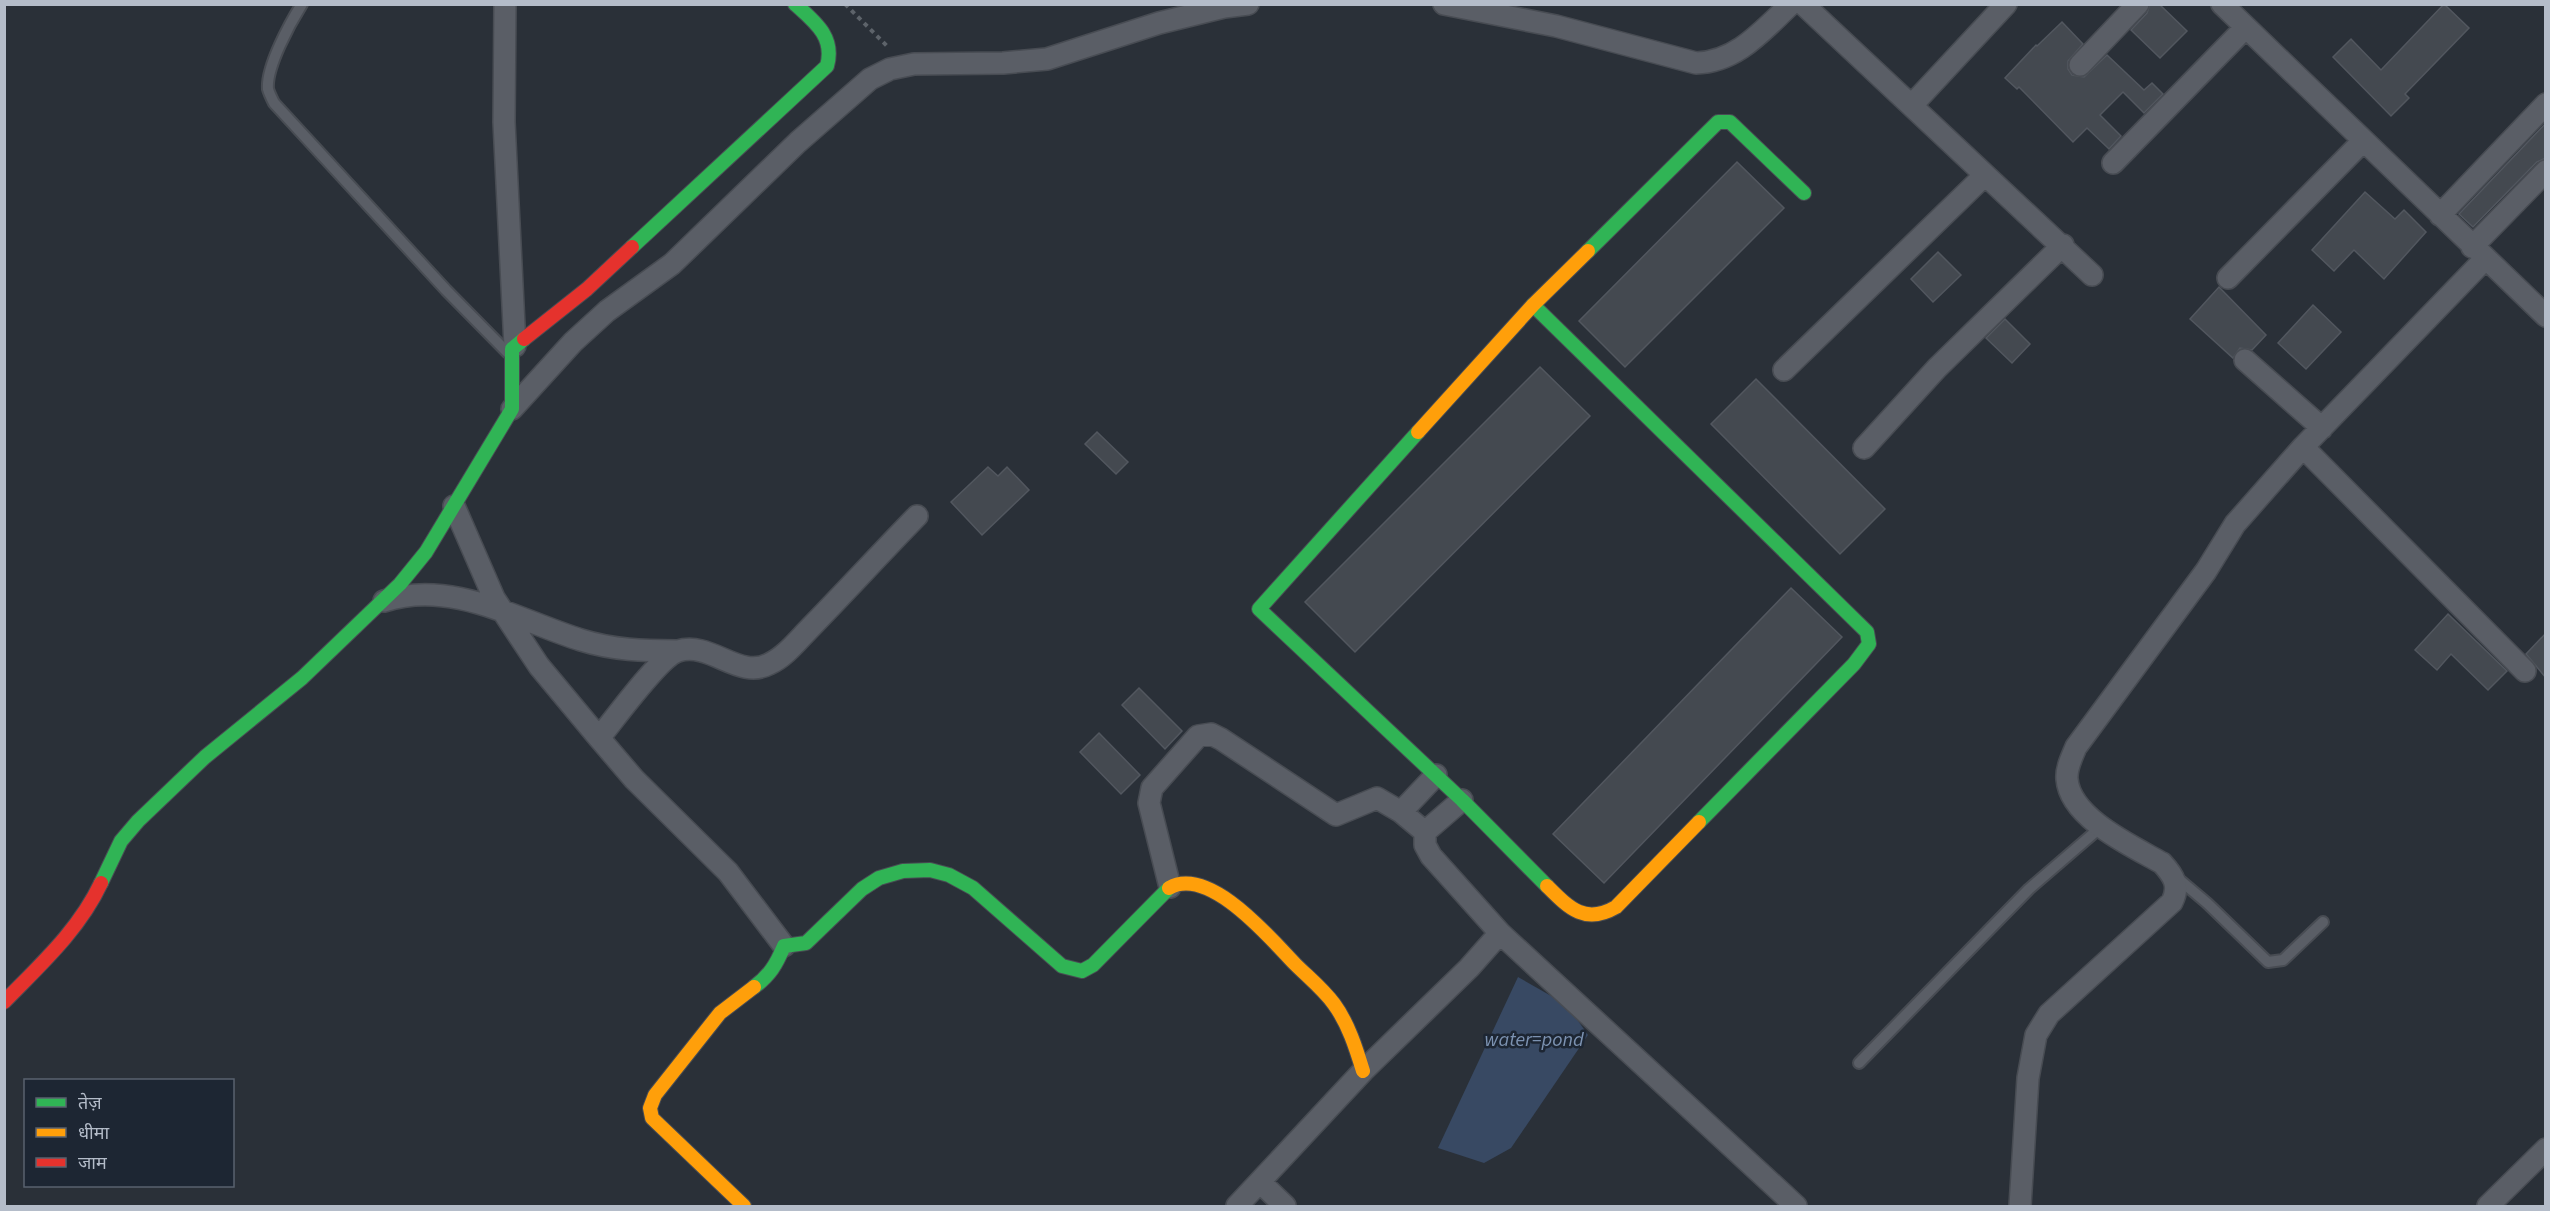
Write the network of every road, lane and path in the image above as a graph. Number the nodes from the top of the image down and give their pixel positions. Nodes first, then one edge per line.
1 (302, 4) edge
2 (506, 4) edge
3 (795, 4) edge
4 (845, 4) edge
5 (1248, 4) edge
6 (1444, 4) edge
7 (1791, 4) edge
8 (1803, 4) edge
9 (2006, 4) edge
10 (2138, 4) edge
11 (2222, 4) edge
12 (2245, 28) junction
13 (2080, 64) dead end
14 (907, 65) junction
15 (2546, 104) edge
16 (1912, 105) junction
17 (2363, 141) junction
18 (2113, 163) dead end
19 (2546, 171) edge
20 (1985, 175) junction
21 (1804, 193) dead end
22 (2440, 215) junction
23 (2062, 245) junction
24 (2478, 253) junction
25 (2092, 275) dead end
26 (2229, 279) dead end
27 (1533, 305) junction
28 (2546, 316) edge
29 (513, 351) junction
30 (2245, 360) dead end
31 (1784, 370) dead end
32 (512, 409) junction
33 (2322, 428) junction
34 (2303, 447) junction
35 (1864, 448) dead end
36 (454, 506) junction
37 (917, 516) dead end
38 (384, 601) junction
39 (501, 610) junction
40 (676, 651) junction
41 (2525, 671) dead end
42 (599, 738) junction
43 (1436, 774) junction
44 (1462, 800) junction
45 (1401, 812) junction
46 (2102, 826) junction
47 (1425, 832) junction
48 (2170, 872) junction
49 (1170, 887) junction
50 (2324, 922) dead end
51 (1500, 933) junction
52 (784, 946) junction
53 (4, 1002) edge
54 (1859, 1063) dead end
55 (1363, 1071) junction
56 (2546, 1149) edge
57 (1260, 1182) junction
58 (744, 1206) edge
59 (1237, 1206) edge
60 (1285, 1206) edge
61 (1796, 1206) edge
62 (2020, 1206) edge
63 (2488, 1206) edge

1 - 29 lane
2 - 29 street
3 - 29 street
4 - 14 path
5 - 14 street
6 - 7 street
8 - 16 street
9 - 16 street
10 - 13 street
11 - 12 street
12 - 17 street
12 - 18 street
14 - 32 street
15 - 22 street
16 - 20 street
17 - 22 street
17 - 26 street
19 - 24 street
20 - 23 street
20 - 31 street
21 - 27 street
22 - 24 street
23 - 25 street
23 - 35 street
24 - 28 street
24 - 33 street
27 - 43 street
27 - 44 street
29 - 32 street
30 - 33 street
32 - 36 street
33 - 34 street
34 - 41 street
34 - 46 street
36 - 38 street
36 - 39 street
37 - 40 street
38 - 39 street
38 - 53 street
39 - 40 street
39 - 42 street
40 - 42 street
42 - 52 street
43 - 44 street
43 - 45 street
44 - 47 street
45 - 47 street
45 - 49 street
46 - 48 street
46 - 54 lane
47 - 51 street
48 - 50 lane
48 - 62 street
49 - 52 street
49 - 55 street
51 - 55 street
51 - 61 street
52 - 58 street
55 - 57 street
56 - 63 street
57 - 59 street
57 - 60 street

